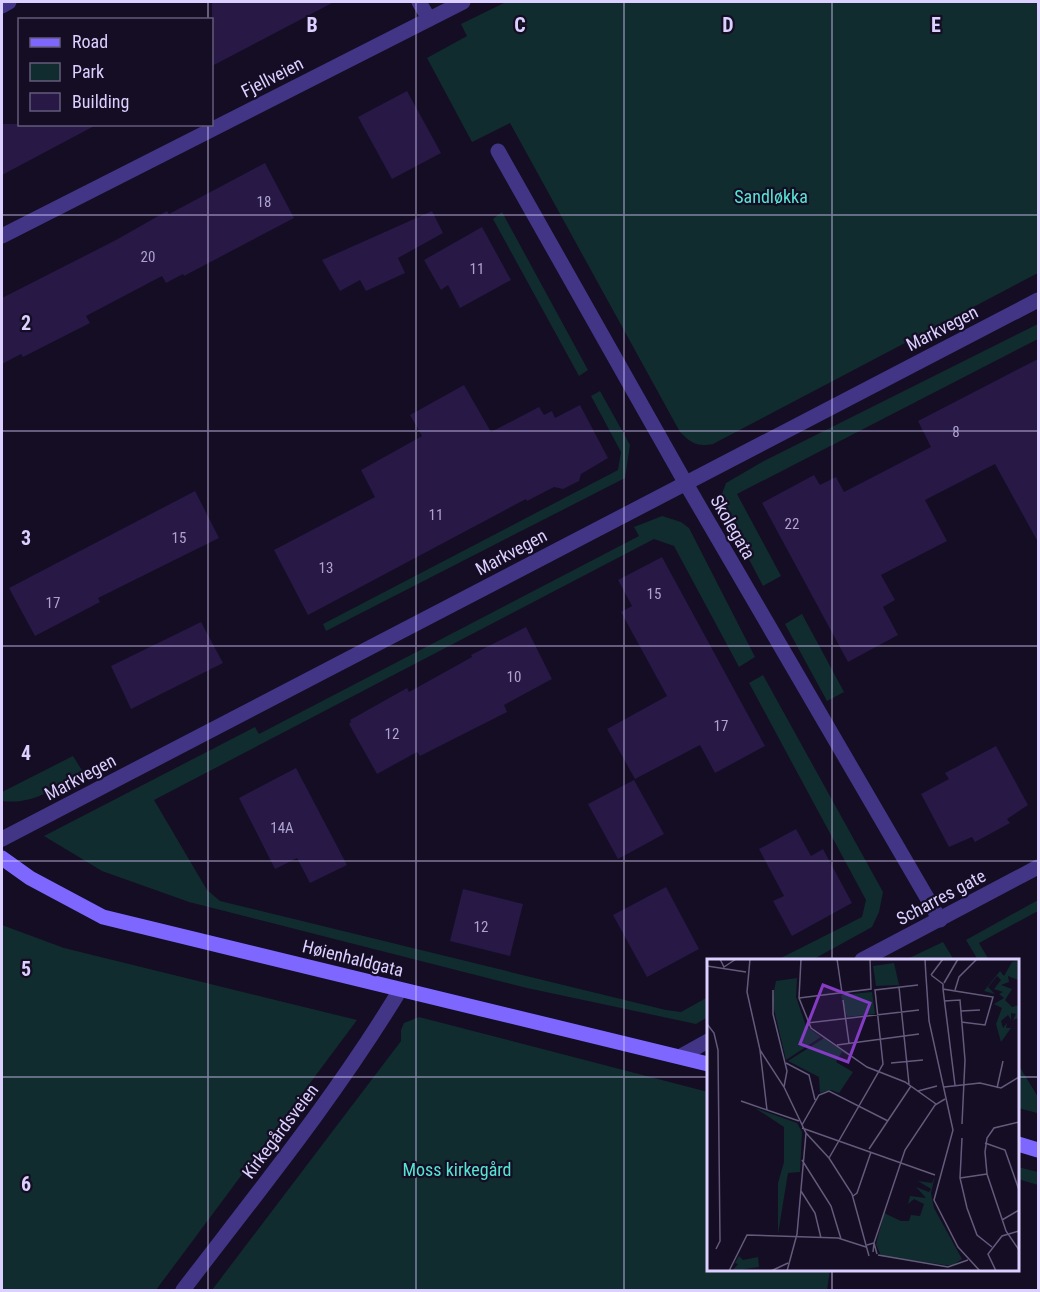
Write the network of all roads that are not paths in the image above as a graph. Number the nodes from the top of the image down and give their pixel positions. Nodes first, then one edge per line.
1 (9, 2) edge
2 (419, 2) edge
3 (464, 2) edge
4 (2, 6) edge
5 (429, 19) junction
6 (498, 151) dead end
7 (2, 236) edge
8 (1038, 300) edge
9 (685, 482) junction
10 (2, 839) edge
11 (2, 858) edge
12 (1038, 867) edge
13 (940, 920) junction
14 (864, 959) edge
15 (400, 990) junction
16 (707, 1042) edge
17 (681, 1056) junction
18 (707, 1064) edge
19 (1019, 1145) edge
20 (1038, 1150) edge
21 (183, 1290) edge

1 - 4 street
2 - 5 street
3 - 5 street, Fjellveien
5 - 7 street, Fjellveien
6 - 9 street, Skolegata
8 - 9 street, Markvegen
9 - 10 street, Markvegen
9 - 13 street, Skolegata
11 - 15 street, Høienhaldgata
12 - 13 street, Scharres gate
13 - 14 street, Scharres gate
15 - 17 street, Høienhaldgata
15 - 21 street, Kirkegårdsveien
16 - 17 street
17 - 18 street, Høienhaldgata
19 - 20 street

